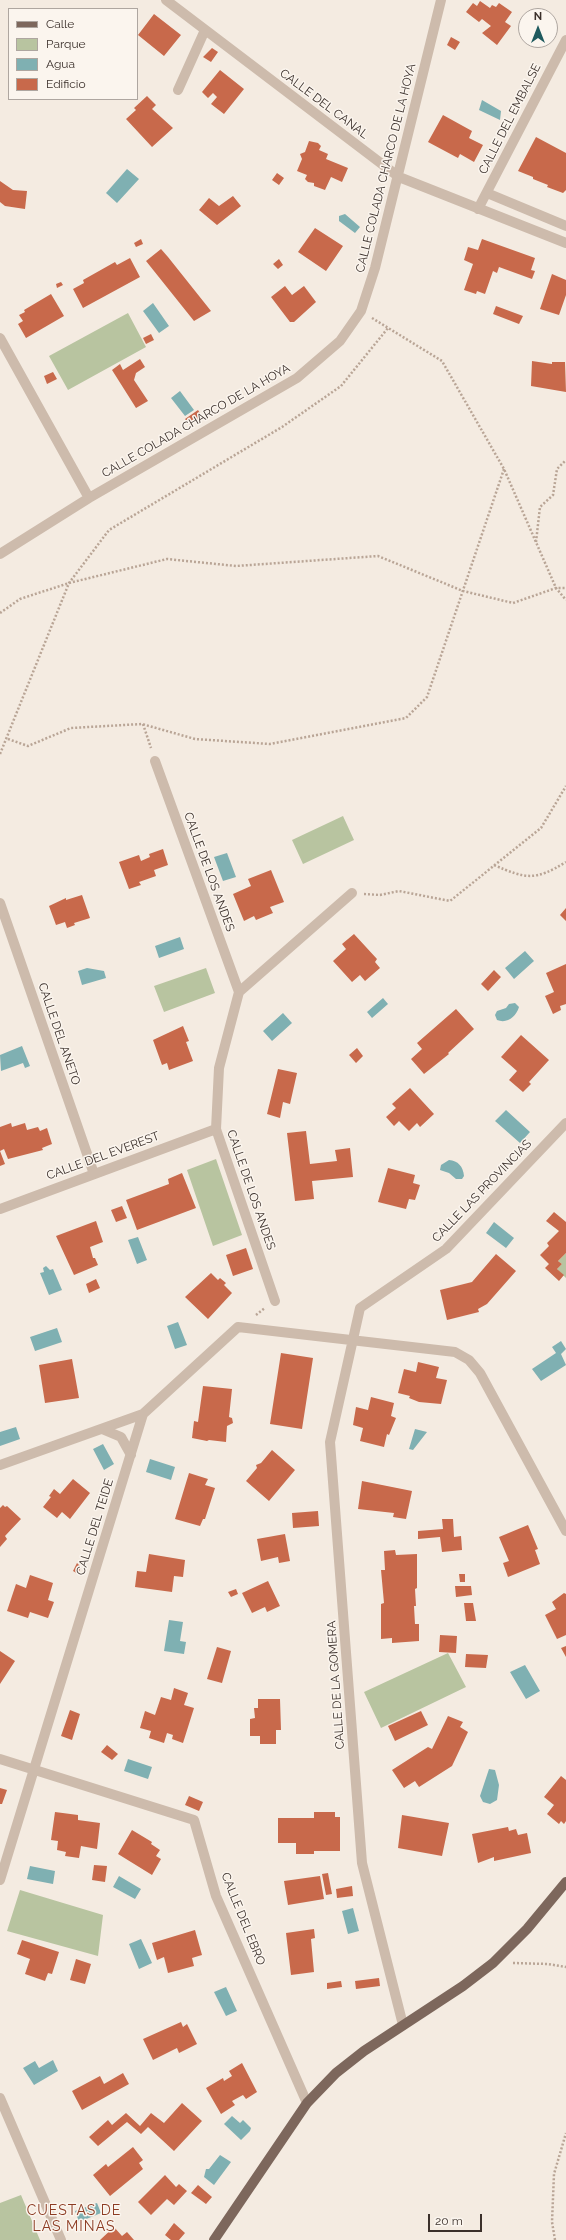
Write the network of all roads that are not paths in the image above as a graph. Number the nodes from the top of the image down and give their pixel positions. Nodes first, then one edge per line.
1 (166, 0) edge
2 (441, 0) edge
3 (205, 30) junction
4 (566, 40) edge
5 (178, 90) dead end
6 (398, 177) junction
7 (486, 192) junction
8 (478, 209) junction
9 (566, 226) edge
10 (566, 243) edge
11 (0, 338) edge
12 (90, 498) junction
13 (0, 554) edge
14 (155, 761) road end
15 (352, 893) road end
16 (0, 903) edge
17 (240, 992) junction
18 (566, 1123) edge
19 (216, 1129) junction
20 (94, 1174) junction
21 (0, 1208) edge
22 (275, 1301) dead end
23 (353, 1341) junction
24 (144, 1414) junction
25 (102, 1429) junction
26 (131, 1456) junction
27 (0, 1464) edge
28 (566, 1531) edge
29 (0, 1759) edge
30 (35, 1770) junction
31 (0, 1880) edge
32 (566, 1882) edge
33 (403, 2025) junction
34 (0, 2098) edge
35 (307, 2103) junction
36 (60, 2240) edge
37 (214, 2240) edge

1 - 3 street, CALLE DEL CANAL
2 - 6 street, CALLE COLADA CHARCO DE LA HOYA
3 - 5 street
3 - 6 street, CALLE DEL CANAL
4 - 7 street, CALLE DEL EMBALSE
6 - 8 street, CALLE DEL CANAL
6 - 12 street, CALLE COLADA CHARCO DE LA HOYA
7 - 8 street, CALLE DEL EMBALSE
7 - 9 street
8 - 10 street, CALLE DEL CANAL
11 - 12 street
12 - 13 street, CALLE COLADA CHARCO DE LA HOYA
14 - 17 street, CALLE DE LOS ANDES
15 - 17 street
16 - 20 street, CALLE DEL ANETO
17 - 19 street, CALLE DE LOS ANDES
18 - 23 street, CALLE LAS PROVINCIAS
19 - 20 street, CALLE DEL EVEREST
19 - 22 street, CALLE DE LOS ANDES
20 - 21 street, CALLE DEL EVEREST
23 - 24 street
23 - 28 street
23 - 33 street, CALLE DE LA GOMERA
24 - 25 street
24 - 26 street, CALLE DEL TEIDE
25 - 26 street
25 - 27 street
26 - 30 street, CALLE DEL TEIDE
29 - 30 street, CALLE DEL EBRO
30 - 31 street, CALLE DEL TEIDE
30 - 35 street, CALLE DEL EBRO
32 - 33 main road
33 - 35 main road
34 - 36 street
35 - 37 main road

